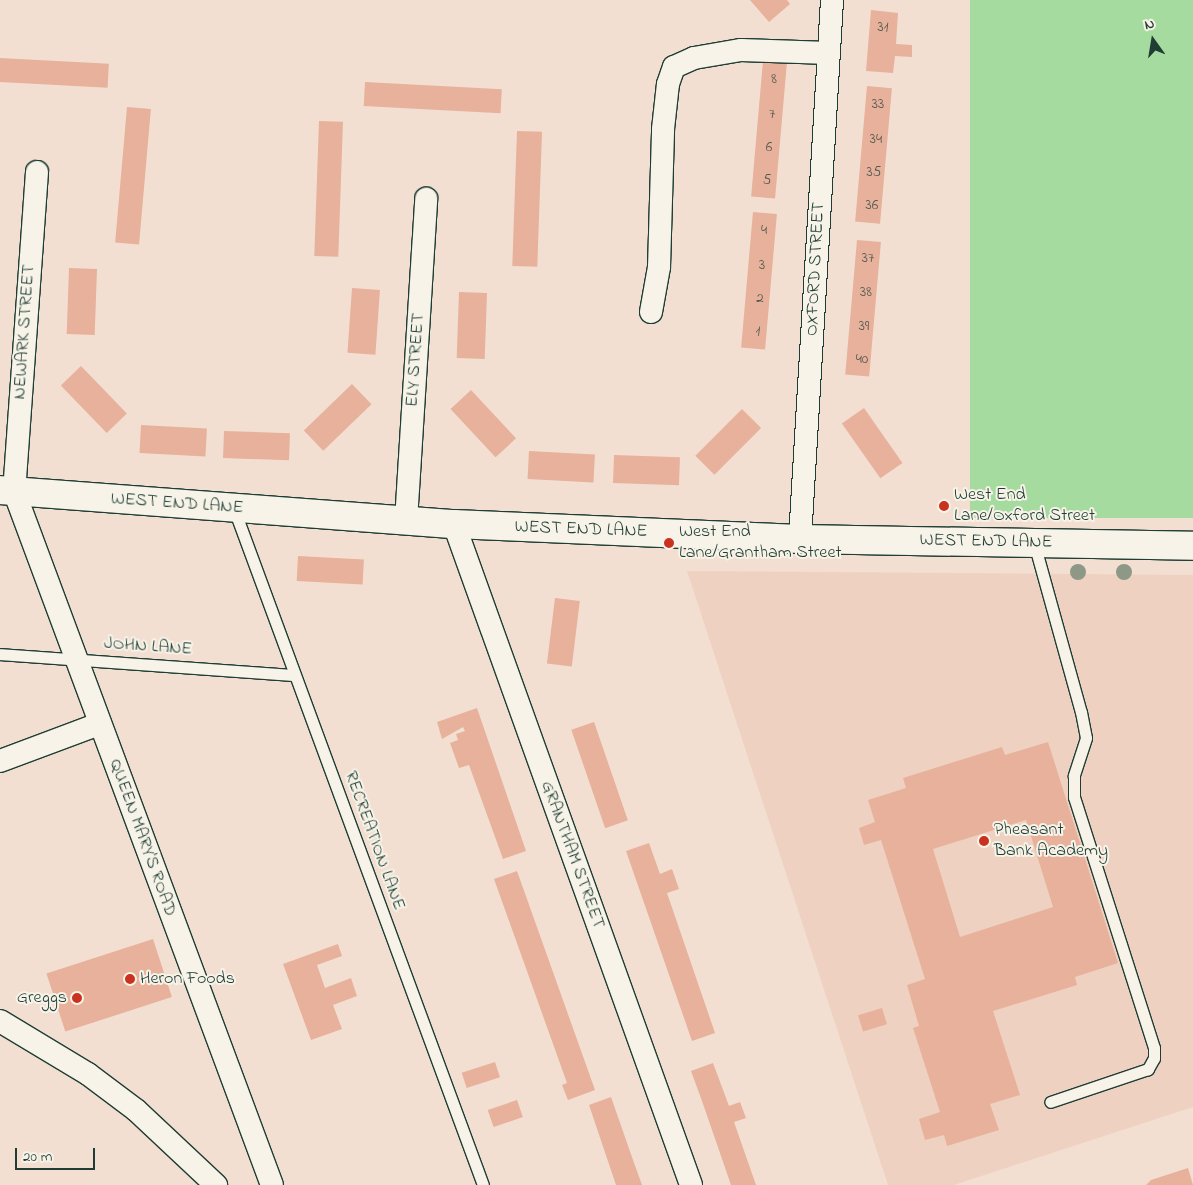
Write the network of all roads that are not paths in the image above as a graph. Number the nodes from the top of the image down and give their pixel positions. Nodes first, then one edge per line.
1 (832, 0) edge
2 (829, 53) junction
3 (37, 172) dead end
4 (426, 200) dead end
5 (651, 312) dead end
6 (7, 491) edge
7 (234, 508) junction
8 (406, 521) junction
9 (454, 524) junction
10 (800, 539) junction
11 (1034, 543) junction
12 (1193, 546) edge
13 (0, 654) edge
14 (75, 660) junction
15 (294, 675) junction
16 (99, 724) junction
17 (0, 760) edge
18 (0, 1020) edge
19 (1050, 1102) dead end
20 (216, 1185) edge
21 (272, 1185) edge
22 (483, 1185) edge
23 (691, 1185) edge

1 - 2 street, OXFORD STREET
2 - 5 street
2 - 10 street, OXFORD STREET
3 - 6 street, NEWARK STREET
4 - 8 street, ELY STREET
6 - 7 street, WEST END LANE
6 - 14 street, QUEEN MARY'S ROAD
7 - 8 street, WEST END LANE
7 - 15 lane, RECREATION LANE
8 - 9 street, WEST END LANE
9 - 10 street, WEST END LANE
9 - 23 street, GRANTHAM STREET
10 - 11 street, WEST END LANE
11 - 12 street, WEST END LANE
11 - 19 lane
13 - 14 lane, JOHN LANE
14 - 15 lane, JOHN LANE
14 - 16 street, QUEEN MARY'S ROAD
15 - 22 lane, RECREATION LANE
16 - 17 street
16 - 21 street, QUEEN MARY'S ROAD
18 - 20 street

